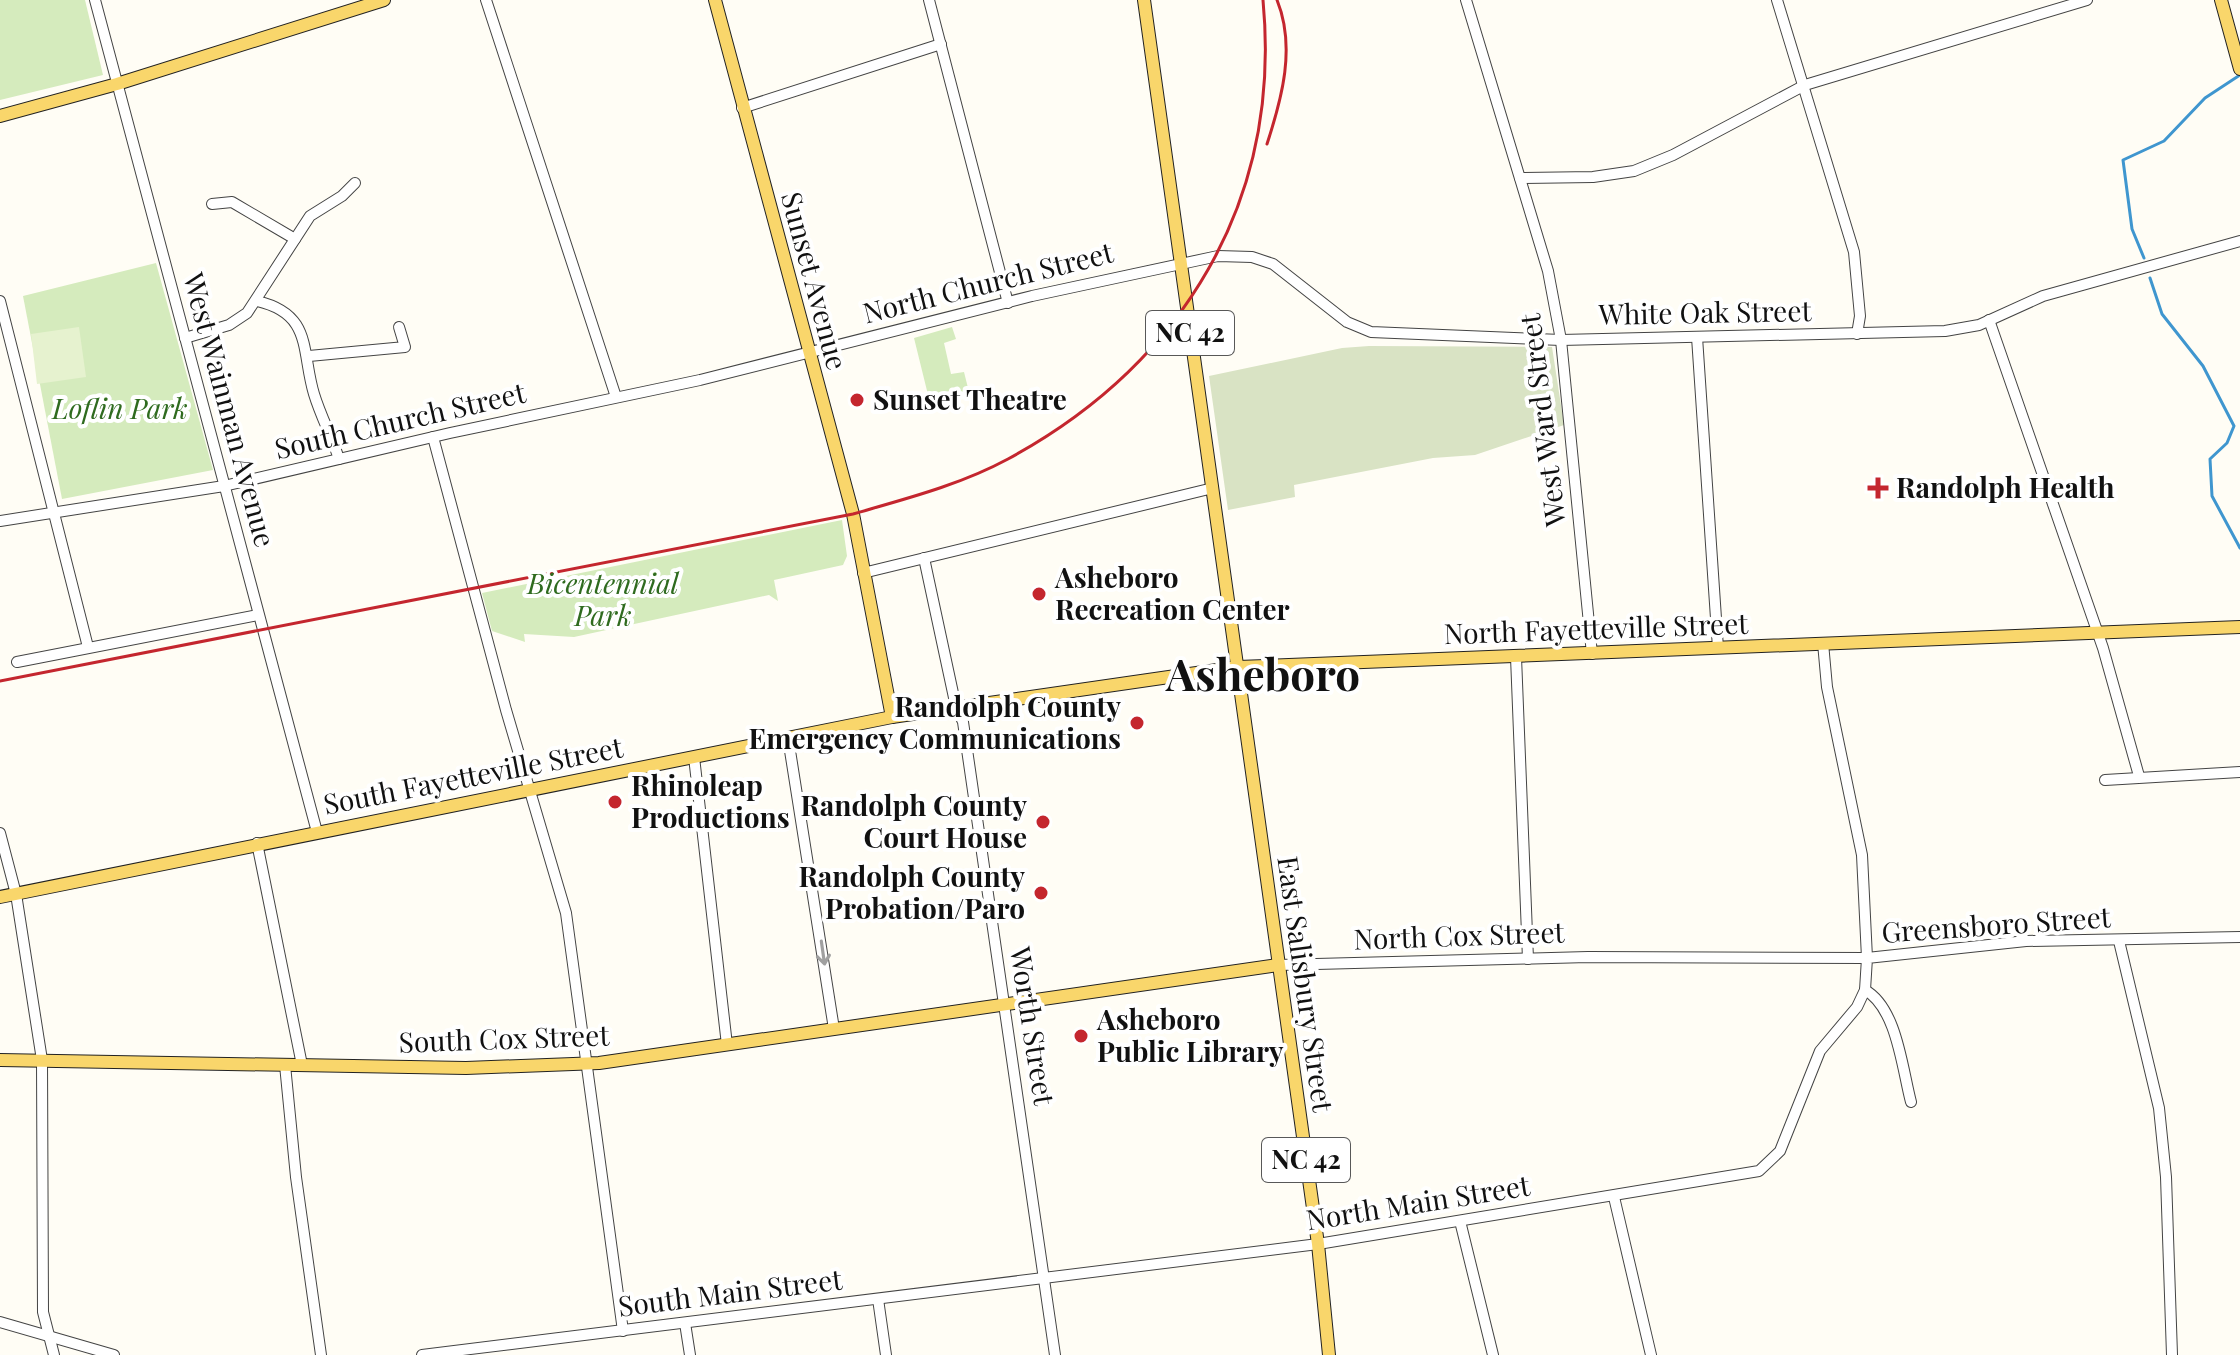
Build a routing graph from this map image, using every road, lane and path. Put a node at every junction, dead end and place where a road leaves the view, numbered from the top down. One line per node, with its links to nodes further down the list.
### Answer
1 (95, 0): 14 (street, West Wainman Avenue)
2 (384, 0): 11 (main road)
3 (486, 0): 35 (street)
4 (715, 0): 16 (main road, Sunset Avenue)
5 (929, 0): 12 (street)
6 (1144, 0): 23 (main road, NC 42)
7 (1466, 0): 18 (street, West Ward Street)
8 (1777, 0): 15 (street)
9 (2087, 0): 15 (street)
10 (2221, 0): 13 (main road)
11 (347, 6): 14 (main road)
12 (941, 44): 16 (street); 26 (street)
13 (2240, 69)
14 (117, 84): 17 (main road); 31 (street, West Wainman Avenue)
15 (1805, 85): 18 (street); 29 (street)
16 (742, 108): 33 (main road, Sunset Avenue)
17 (0, 116)
18 (1520, 178): 32 (street, West Ward Street)
19 (355, 183): 21 (street)
20 (212, 204): 21 (street)
21 (295, 239): 25 (street)
22 (2240, 241): 27 (street, White Oak Street)
23 (1180, 261): 26 (street, North Church Street); 32 (street, White Oak Street); 39 (main road, NC 42)
24 (0, 301): 40 (street)
25 (257, 301): 31 (street); 34 (street)
26 (1008, 303): 33 (street, North Church Street)
27 (1989, 320): 29 (street, White Oak Street); 46 (street)
28 (399, 327): 34 (street)
29 (1857, 334): 30 (street, White Oak Street)
30 (1697, 337): 32 (street, White Oak Street); 49 (street)
31 (185, 338): 38 (street, West Wainman Avenue)
32 (1561, 340): 50 (street, West Ward Street)
33 (808, 352): 35 (street, South Church Street); 43 (main road, Sunset Avenue)
34 (309, 356): 37 (street)
35 (616, 397): 36 (street, South Church Street)
36 (433, 437): 37 (street, South Church Street); 61 (street)
37 (339, 459): 38 (street, South Church Street)
38 (224, 486): 40 (street, South Church Street); 44 (street, West Wainman Avenue)
39 (1213, 488): 42 (street); 53 (main road, NC 42)
40 (54, 513): 41 (street, South Church Street); 48 (street)
41 (0, 521)
42 (924, 558): 43 (street); 54 (street, Worth Street)
43 (863, 573): 55 (main road, Sunset Avenue)
44 (258, 615): 48 (street); 62 (street, West Wainman Avenue)
45 (2240, 627): 46 (main road, North Fayetteville Street)
46 (2095, 631): 47 (main road, North Fayetteville Street); 59 (street)
47 (1823, 643): 49 (main road, North Fayetteville Street); 69 (street)
48 (88, 647): 52 (street)
49 (1718, 648): 50 (main road, North Fayetteville Street)
50 (1592, 654): 51 (main road, North Fayetteville Street)
51 (1516, 657): 53 (main road, North Fayetteville Street); 70 (street)
52 (17, 662)
53 (1238, 667): 54 (main road, North Fayetteville Street); 71 (main road, East Salisbury Street / NC 42)
54 (956, 707): 55 (main road, South Fayetteville Street); 73 (street, Worth Street)
55 (892, 717): 56 (main road, South Fayetteville Street)
56 (788, 738): 57 (main road, South Fayetteville Street); 74 (street, one-way to 74)
57 (694, 757): 61 (main road, South Fayetteville Street); 75 (street)
58 (2240, 772): 59 (street)
59 (2139, 776): 60 (street)
60 (2105, 780)
61 (531, 789): 62 (main road, South Fayetteville Street); 78 (street)
62 (317, 832): 64 (main road, South Fayetteville Street)
63 (0, 833): 65 (street)
64 (257, 843): 65 (main road, South Fayetteville Street); 80 (street)
65 (16, 894): 66 (main road, South Fayetteville Street); 77 (street)
66 (0, 897)
67 (2240, 937): 68 (street, Greensboro Street)
68 (2119, 941): 69 (street, Greensboro Street); 103 (street)
69 (1867, 958): 70 (street, North Cox Street); 72 (street, Greensboro Street)
70 (1528, 959): 71 (street, North Cox Street)
71 (1278, 965): 73 (main road, North Cox Street); 85 (main road, East Salisbury Street / NC 42)
72 (1865, 990): 81 (street); 82 (street, Greensboro Street)
73 (1006, 1004): 74 (main road, South Cox Street); 86 (street, Worth Street)
74 (834, 1029): 75 (main road, South Cox Street)
75 (727, 1045): 78 (main road, South Cox Street)
76 (0, 1060): 77 (main road, South Cox Street)
77 (42, 1060): 79 (main road, South Cox Street); 91 (street)
78 (587, 1063): 80 (main road, South Cox Street); 90 (street)
79 (285, 1065): 80 (main road, South Cox Street); 95 (street)
80 (302, 1065)
81 (1911, 1102)
82 (1782, 1142): 83 (street, North Main Street)
83 (1614, 1197): 84 (street, North Main Street); 102 (street)
84 (1460, 1221): 85 (street, North Main Street); 101 (street)
85 (1318, 1244): 86 (street, North Main Street); 100 (main road, East Salisbury Street / NC 42)
86 (1044, 1279): 87 (street, South Main Street); 99 (street, Worth Street)
87 (878, 1299): 89 (street, South Main Street); 98 (street)
88 (0, 1322): 91 (street)
89 (685, 1323): 90 (street, South Main Street); 97 (street)
90 (623, 1331): 92 (street, South Main Street)
91 (50, 1338): 93 (street); 94 (street)
92 (473, 1352): 96 (street, South Main Street)
93 (54, 1355)
94 (114, 1355)
95 (321, 1355)
96 (422, 1355)
97 (690, 1355)
98 (886, 1355)
99 (1055, 1355)
100 (1329, 1355)
101 (1493, 1355)
102 (1651, 1355)
103 (2172, 1355)

